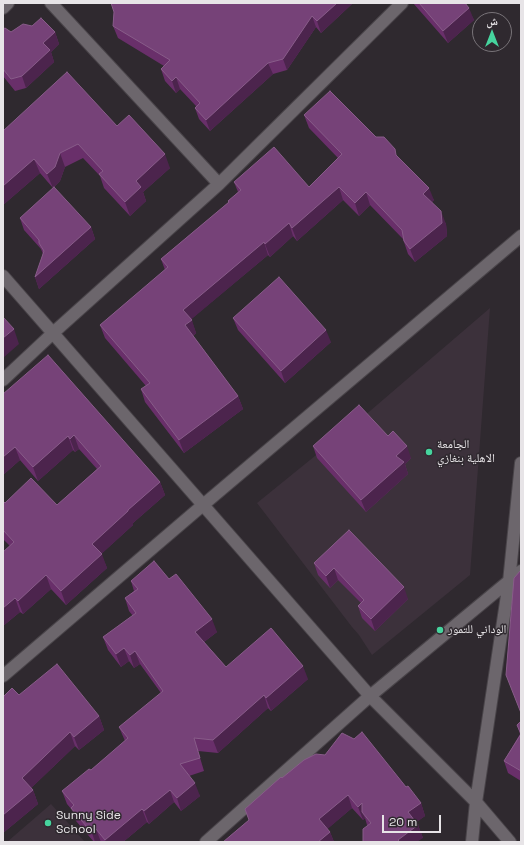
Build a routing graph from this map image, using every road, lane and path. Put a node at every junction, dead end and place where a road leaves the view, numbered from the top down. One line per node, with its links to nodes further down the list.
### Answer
1 (8, 3): 4 (street)
2 (51, 3): 5 (street)
3 (402, 3): 5 (street)
4 (3, 8)
5 (219, 184): 8 (street)
6 (521, 236): 11 (street)
7 (3, 276): 8 (street)
8 (52, 333): 9 (street); 11 (street)
9 (3, 380)
10 (521, 463): 13 (street)
11 (203, 505): 14 (street); 15 (street)
12 (521, 572): 13 (street)
13 (509, 582): 15 (street); 16 (street)
14 (3, 676)
15 (370, 696): 16 (street); 17 (street)
16 (476, 802): 18 (street); 19 (street)
17 (206, 842)
18 (472, 842)
19 (510, 842)

